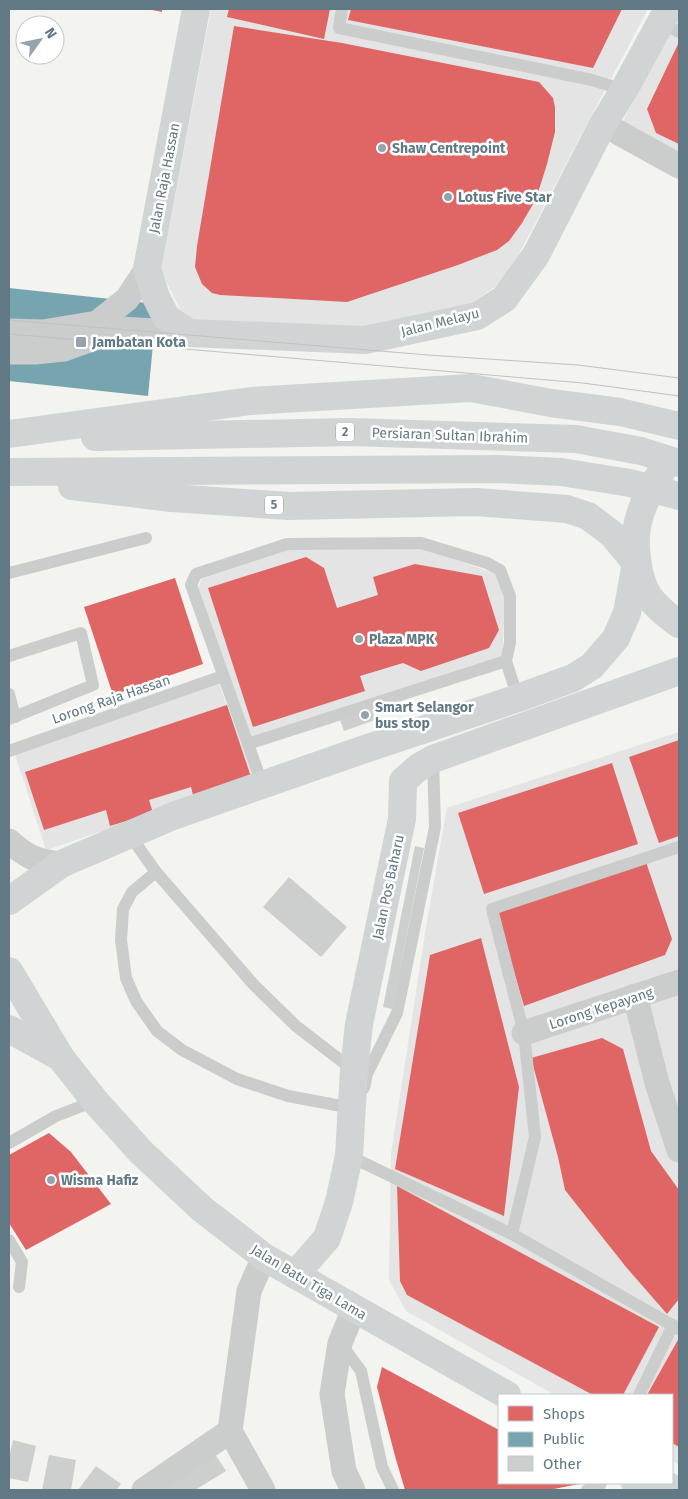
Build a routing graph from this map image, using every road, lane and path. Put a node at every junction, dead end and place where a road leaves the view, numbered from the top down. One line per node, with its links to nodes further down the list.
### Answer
1 (196, 9): 7 (main road, Jalan Raja Hassan)
2 (342, 9): 4 (lane)
3 (669, 21): 4 (main road, Jalan Melayu)
4 (624, 90): 5 (main road, Jalan Melayu)
5 (603, 124): 6 (street); 9 (main road, Jalan Melayu)
6 (679, 166)
7 (146, 269): 8 (street); 9 (main road)
8 (9, 331)
9 (189, 333): 10 (street)
10 (9, 352)
11 (679, 426): 12 (main road)
12 (9, 434)
13 (9, 439): 15 (main road, Persiaran Sultan Ibrahim / 2)
14 (679, 450): 20 (main road, 5)
15 (679, 463)
16 (9, 472): 18 (main road)
17 (9, 478): 20 (main road, 5)
18 (679, 496)
19 (146, 538): 21 (lane)
20 (636, 563): 22 (main road, 5); 28 (main road)
21 (9, 573)
22 (679, 624)
23 (9, 656): 29 (lane)
24 (506, 661): 26 (lane); 28 (lane); 30 (lane)
25 (679, 671): 33 (main road)
26 (223, 676): 30 (lane); 31 (lane, Lorong Raja Hassan)
27 (9, 694): 29 (lane)
28 (518, 698): 32 (main road)
29 (12, 718)
30 (248, 744): 35 (lane)
31 (9, 750)
32 (362, 750): 34 (main road); 35 (main road)
33 (433, 759): 34 (main road); 53 (lane)
34 (403, 781): 48 (main road, Jalan Pos Baharu)
35 (263, 786): 36 (main road)
36 (129, 834): 39 (main road); 40 (lane)
37 (9, 841): 39 (street)
38 (679, 847): 46 (lane)
39 (61, 864): 41 (main road)
40 (156, 872): 48 (lane); 50 (lane)
41 (9, 901)
42 (9, 971): 47 (main road, Jalan Batu Tiga Lama)
43 (679, 982): 44 (street, Lorong Kepayang)
44 (636, 996): 46 (street, Lorong Kepayang); 52 (street)
45 (9, 1029): 47 (main road)
46 (524, 1034): 54 (lane)
47 (61, 1058): 49 (main road, Jalan Batu Tiga Lama)
48 (354, 1070): 50 (main road, Jalan Pos Baharu)
49 (95, 1101): 51 (lane); 56 (main road, Jalan Batu Tiga Lama)
50 (352, 1108): 53 (main road, Jalan Pos Baharu)
51 (9, 1143)
52 (679, 1150)
53 (349, 1156): 54 (lane); 57 (main road, Jalan Pos Baharu)
54 (512, 1234): 60 (lane)
55 (9, 1240): 58 (lane)
56 (264, 1257): 57 (main road, Jalan Batu Tiga Lama); 64 (street)
57 (295, 1275): 59 (main road, Jalan Batu Tiga Lama)
58 (19, 1287)
59 (354, 1309): 61 (street); 62 (main road, Jalan Batu Tiga Lama)
60 (676, 1327): 63 (lane)
61 (340, 1343): 69 (street); 70 (lane)
62 (505, 1394)
63 (640, 1394)
64 (230, 1431): 67 (street); 68 (street)
65 (600, 1484): 71 (lane)
66 (664, 1484): 72 (main road)
67 (144, 1490)
68 (263, 1490)
69 (353, 1490)
70 (393, 1490)
71 (588, 1490)
72 (676, 1490)

